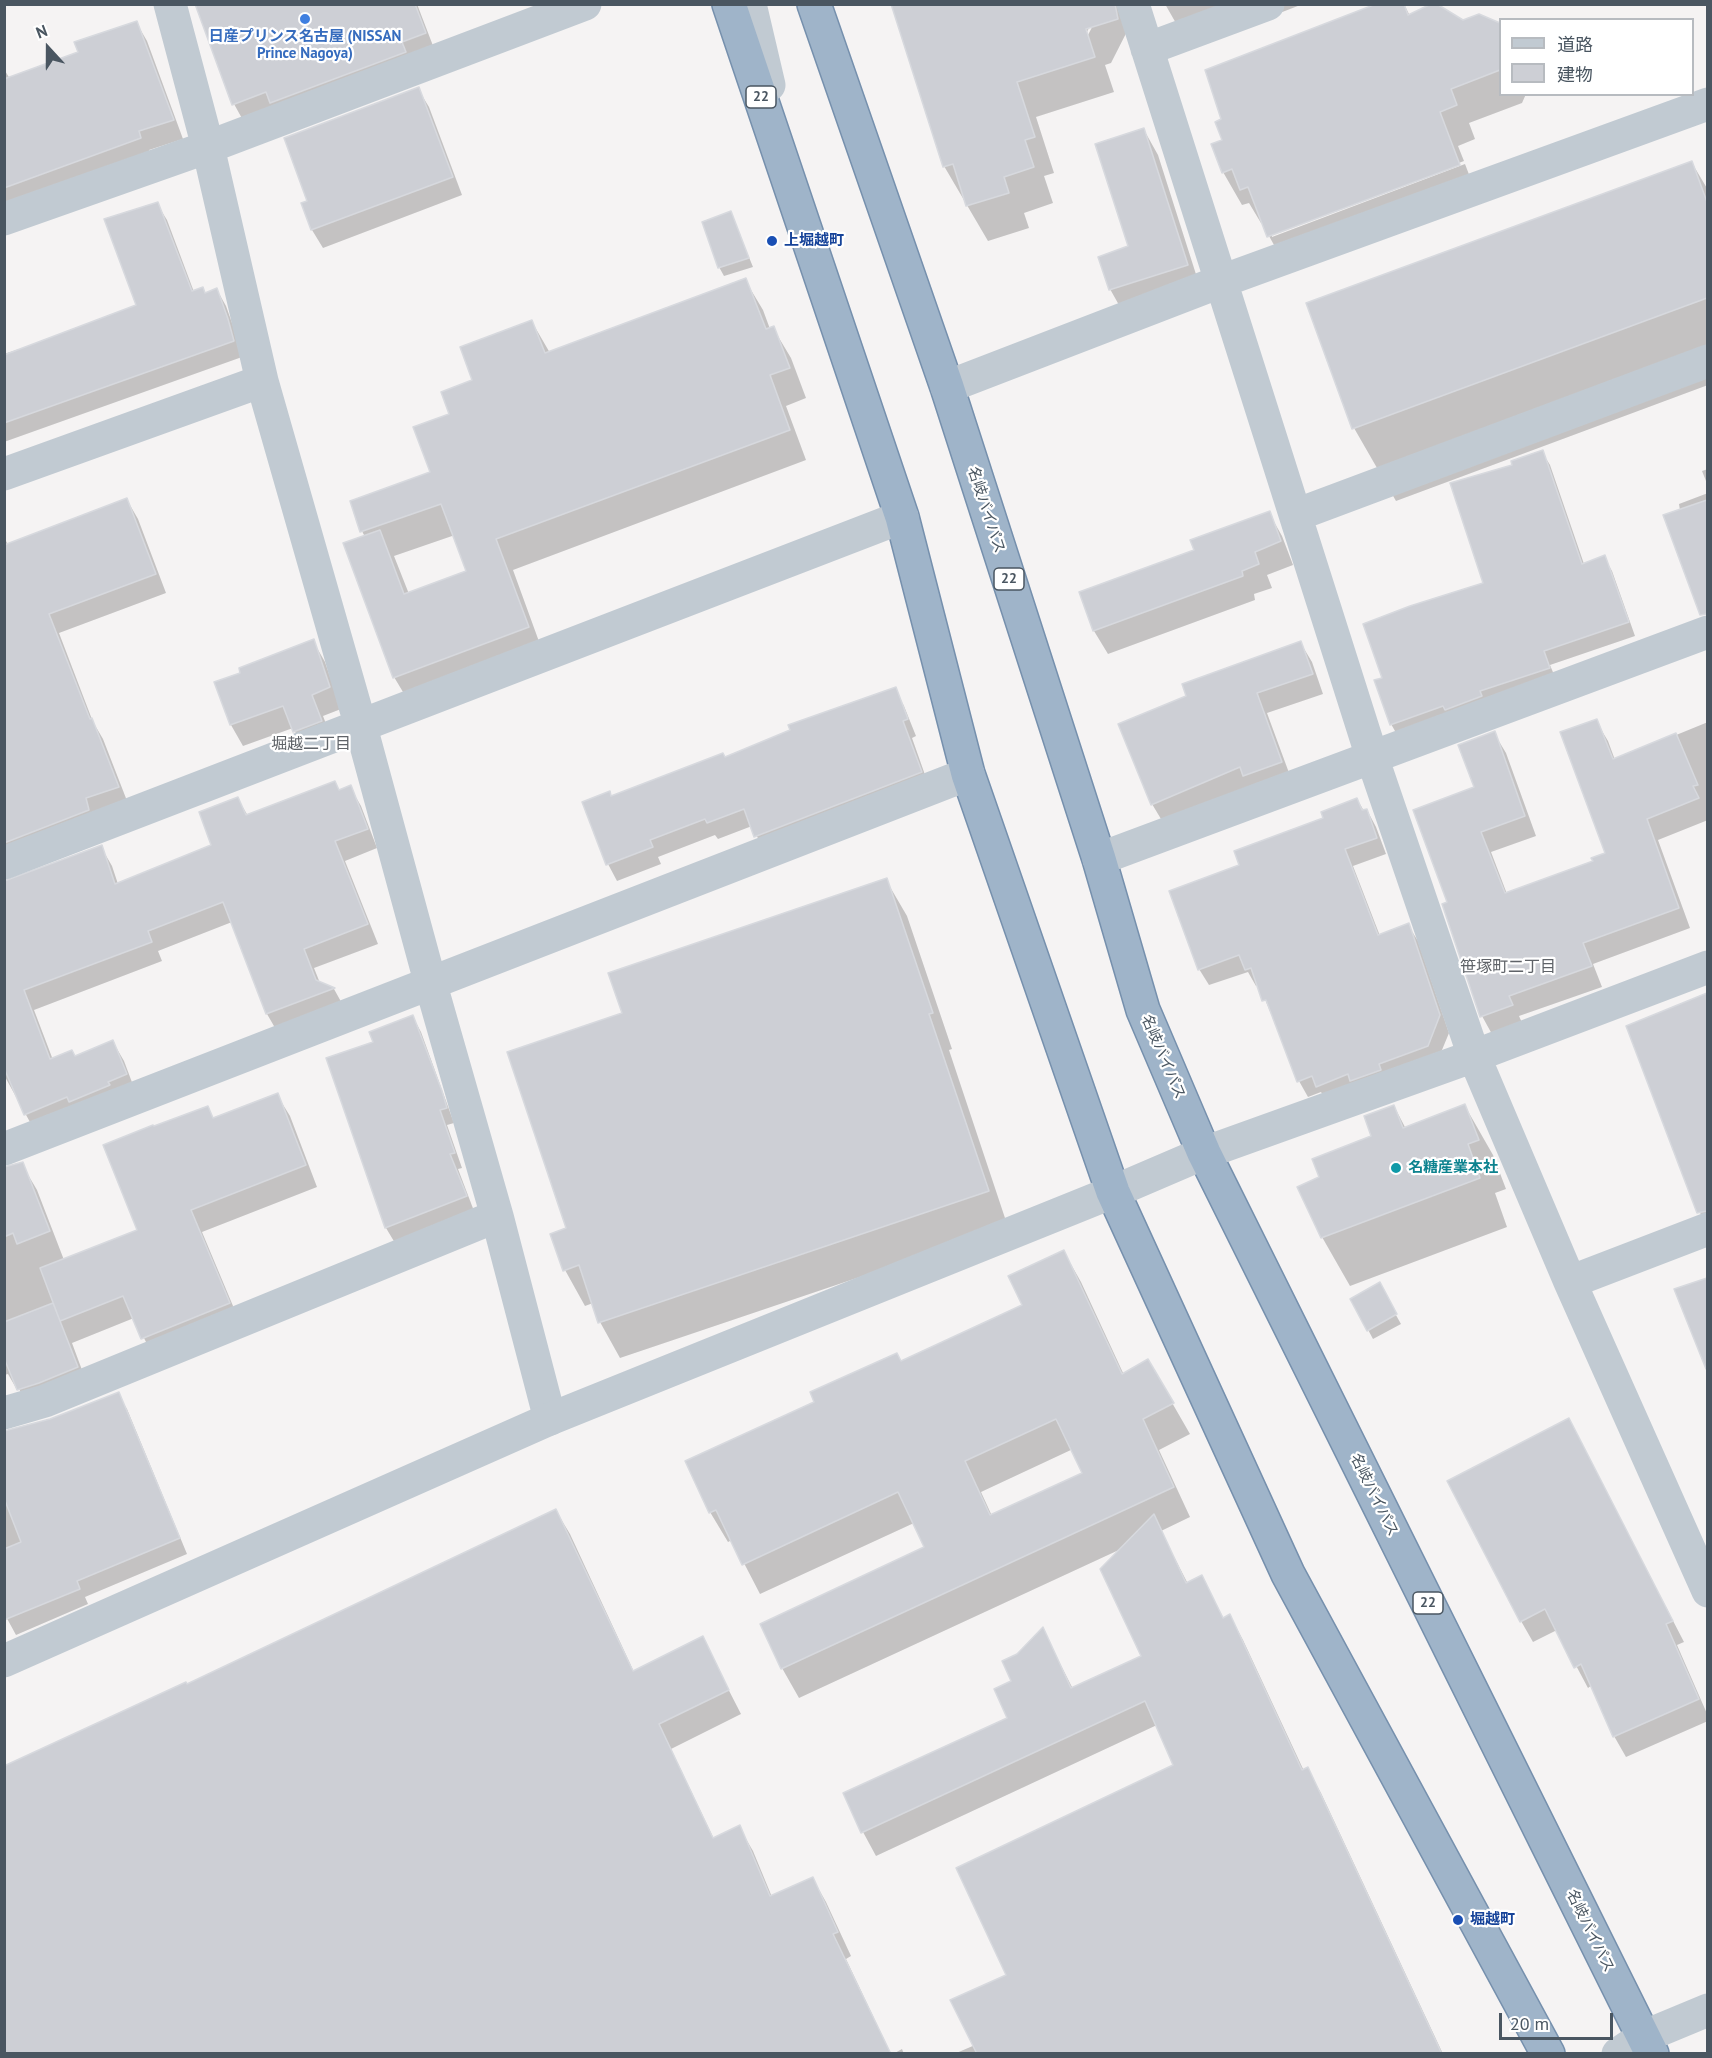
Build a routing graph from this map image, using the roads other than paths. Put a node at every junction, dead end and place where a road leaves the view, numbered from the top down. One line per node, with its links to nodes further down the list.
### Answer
1 (171, 4): 10 (street)
2 (585, 4): 10 (street)
3 (729, 4): 11 (highway, 22)
4 (750, 4): 11 (street)
5 (814, 4): 16 (highway, 名岐バイパス / 22)
6 (1133, 4): 8 (street)
7 (1268, 4): 8 (street)
8 (1147, 49): 13 (street)
9 (1707, 104): 13 (street)
10 (208, 147): 12 (street); 15 (street)
11 (793, 189): 19 (highway, 22)
12 (4, 219)
13 (1222, 281): 16 (street); 18 (street)
14 (1707, 361): 18 (street)
15 (262, 381): 17 (street); 21 (street)
16 (947, 387): 24 (highway, 名岐バイパス / 22)
17 (4, 474)
18 (1296, 515): 22 (street)
19 (902, 517): 21 (street); 23 (highway, 22)
20 (1707, 632): 22 (street)
21 (361, 727): 25 (street); 27 (street)
22 (1372, 757): 24 (street); 28 (street)
23 (968, 774): 27 (street); 31 (highway, 22)
24 (1099, 859): 30 (highway, 名岐バイパス / 22)
25 (4, 863)
26 (1707, 967): 28 (street)
27 (431, 985): 29 (street); 32 (street)
28 (1474, 1056): 30 (street); 34 (street)
29 (4, 1149)
30 (1204, 1153): 31 (street); 41 (highway, 名岐バイパス / 22)
31 (1113, 1192): 36 (street); 42 (highway, 22)
32 (497, 1216): 35 (street); 36 (street)
33 (1707, 1229): 34 (street)
34 (1570, 1282): 37 (street)
35 (4, 1413)
36 (550, 1419): 39 (street)
37 (1698, 1545): 38 (street)
38 (1707, 1591)
39 (4, 1661)
40 (1707, 2010): 41 (street)
41 (1638, 2048)
42 (1548, 2054)

